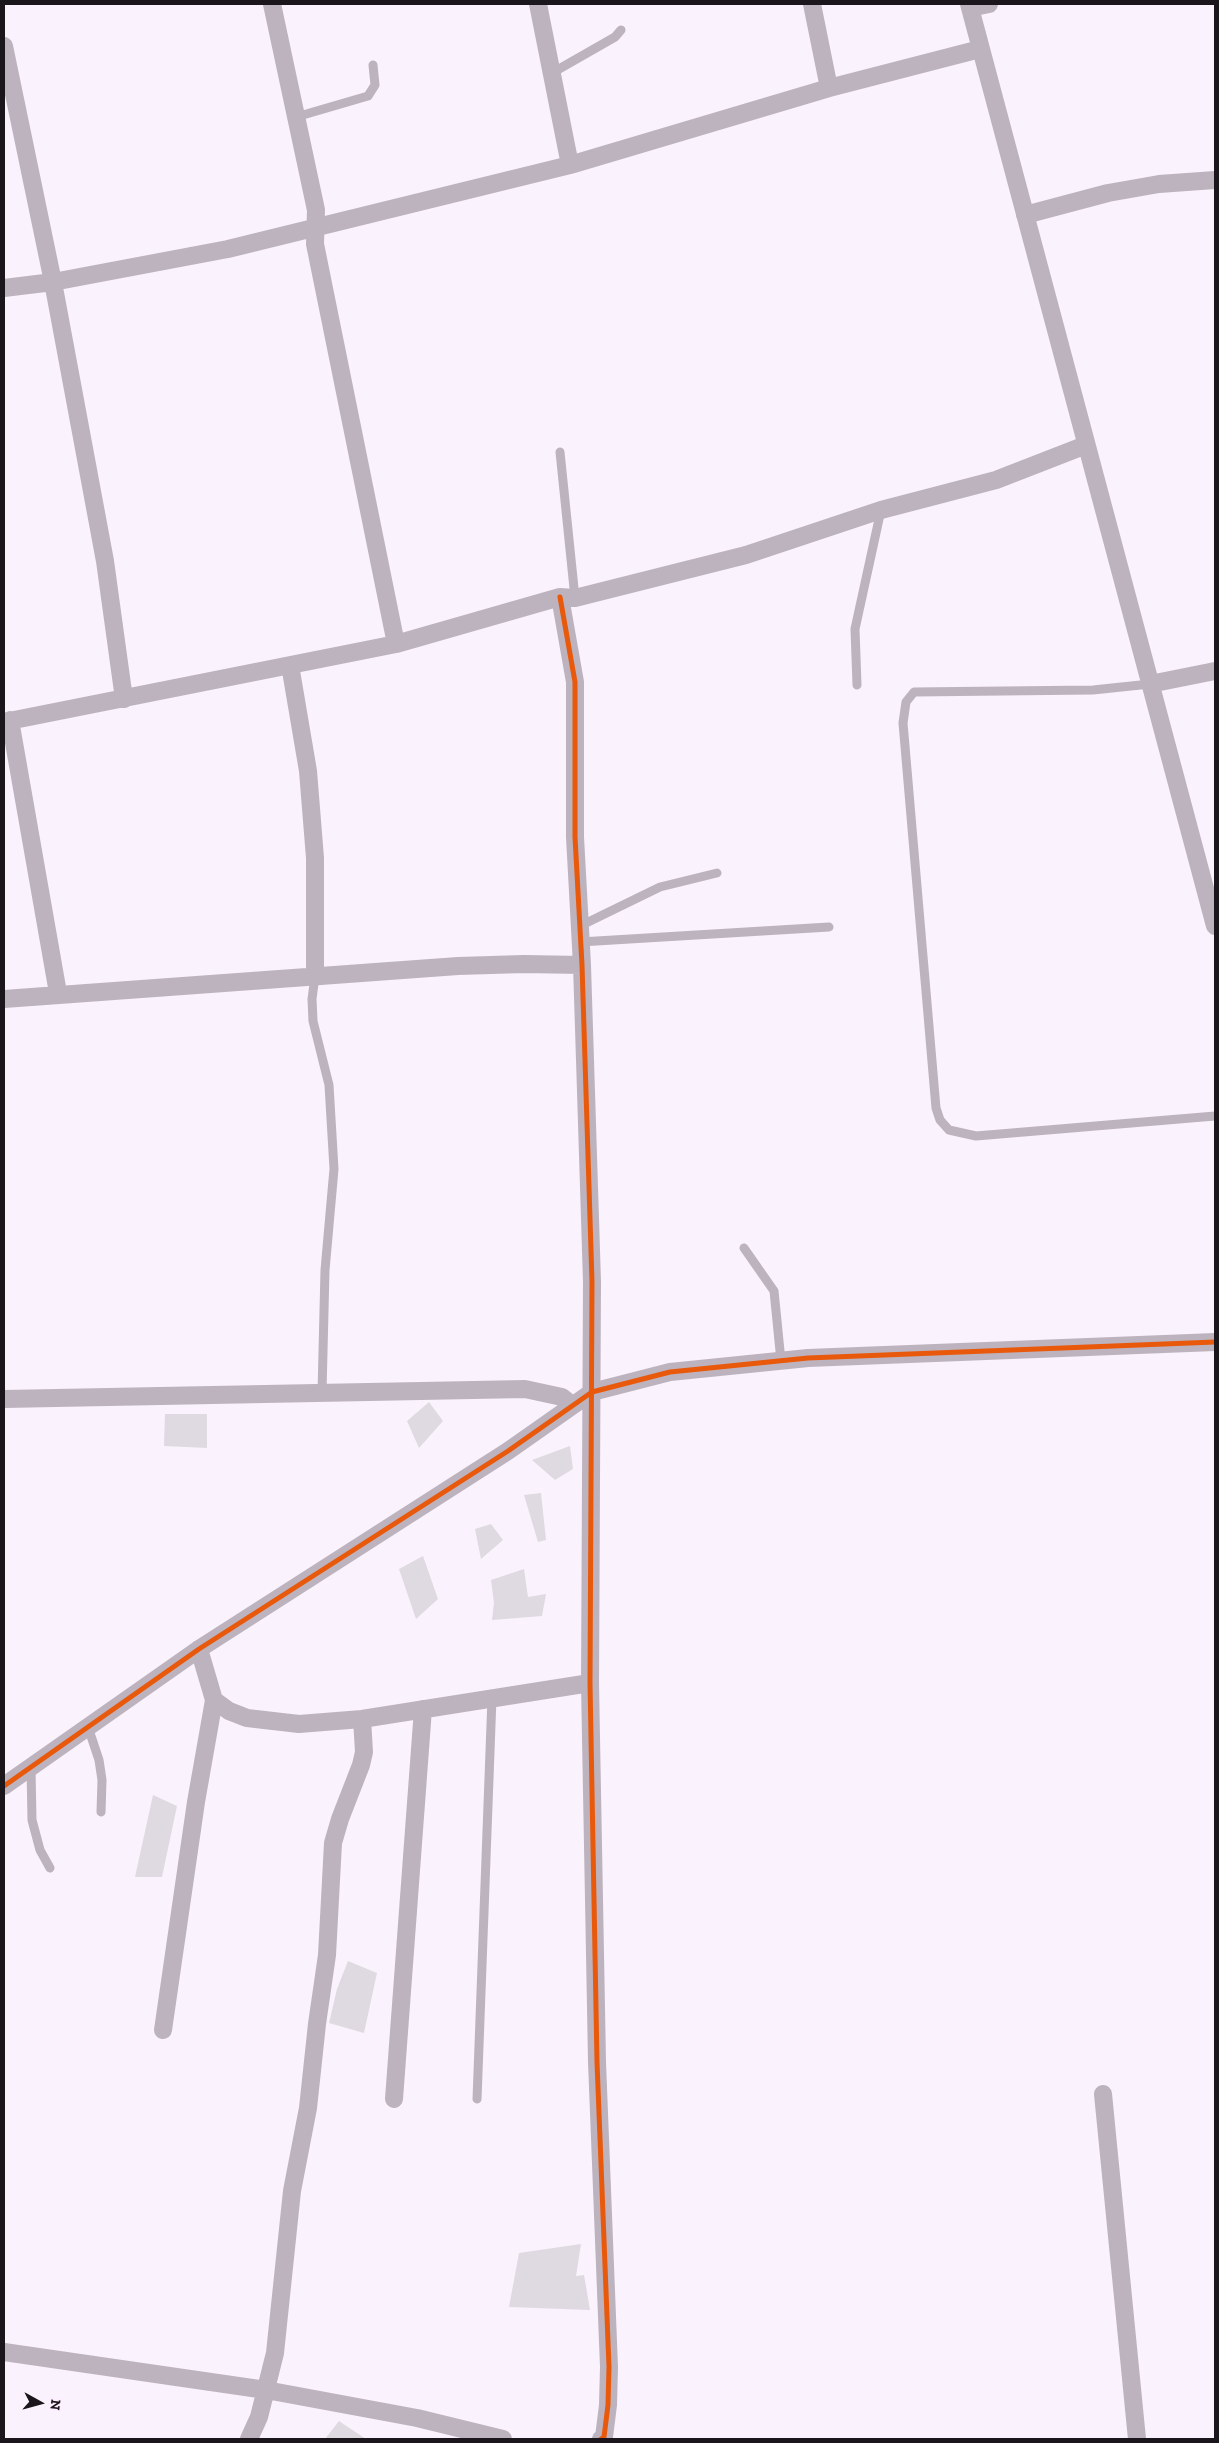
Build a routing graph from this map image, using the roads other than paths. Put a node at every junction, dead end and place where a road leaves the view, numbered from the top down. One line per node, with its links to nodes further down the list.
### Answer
1 (272, 4): 12 (street)
2 (538, 4): 10 (street)
3 (812, 4): 11 (street)
4 (989, 4): 5 (street)
5 (969, 6): 8 (street)
6 (621, 30): 10 (lane)
7 (4, 46): 17 (street)
8 (980, 49): 11 (street); 15 (street)
9 (373, 65): 12 (lane)
10 (552, 73): 13 (street)
11 (829, 88): 13 (street)
12 (296, 116): 16 (street)
13 (570, 165): 16 (street)
14 (1215, 180): 15 (street)
15 (1025, 215): 19 (street)
16 (315, 227): 17 (street); 23 (street)
17 (53, 282): 18 (street); 28 (street)
18 (4, 288)
19 (1086, 445): 21 (street); 26 (street)
20 (560, 452): 22 (lane)
21 (881, 510): 22 (street); 27 (lane)
22 (568, 598): 23 (street); 33 (street)
23 (396, 644): 24 (street)
24 (290, 664): 28 (street); 35 (street)
25 (1215, 671): 26 (street)
26 (1150, 684): 32 (street); 38 (lane)
27 (857, 685)
28 (124, 699): 29 (street)
29 (7, 721): 36 (street)
30 (717, 873): 33 (lane)
31 (829, 926): 33 (lane)
32 (1215, 926)
33 (580, 934): 34 (street)
34 (582, 965): 35 (street); 42 (street)
35 (316, 976): 36 (street); 43 (lane)
36 (58, 993): 37 (street)
37 (4, 998)
38 (1215, 1116)
39 (744, 1248): 41 (lane)
40 (1215, 1342): 41 (street)
41 (781, 1360): 42 (street)
42 (592, 1392): 45 (street); 47 (street)
43 (322, 1393): 44 (street); 45 (street)
44 (4, 1399)
45 (572, 1405): 46 (street)
46 (199, 1649): 49 (street); 52 (street)
47 (590, 1684): 48 (street); 63 (street)
48 (492, 1698): 50 (street); 60 (lane)
49 (214, 1700): 51 (street); 57 (street)
50 (423, 1709): 51 (street); 59 (street)
51 (362, 1719): 62 (street)
52 (88, 1727): 53 (street); 55 (lane)
53 (30, 1767): 54 (street); 56 (lane)
54 (4, 1786)
55 (100, 1812)
56 (50, 1868)
57 (163, 2030)
58 (1103, 2094): 66 (street)
59 (394, 2099)
60 (477, 2099)
61 (4, 2352): 62 (street)
62 (266, 2390): 64 (street); 65 (street)
63 (606, 2438)
64 (249, 2439)
65 (503, 2439)
66 (1137, 2439)

